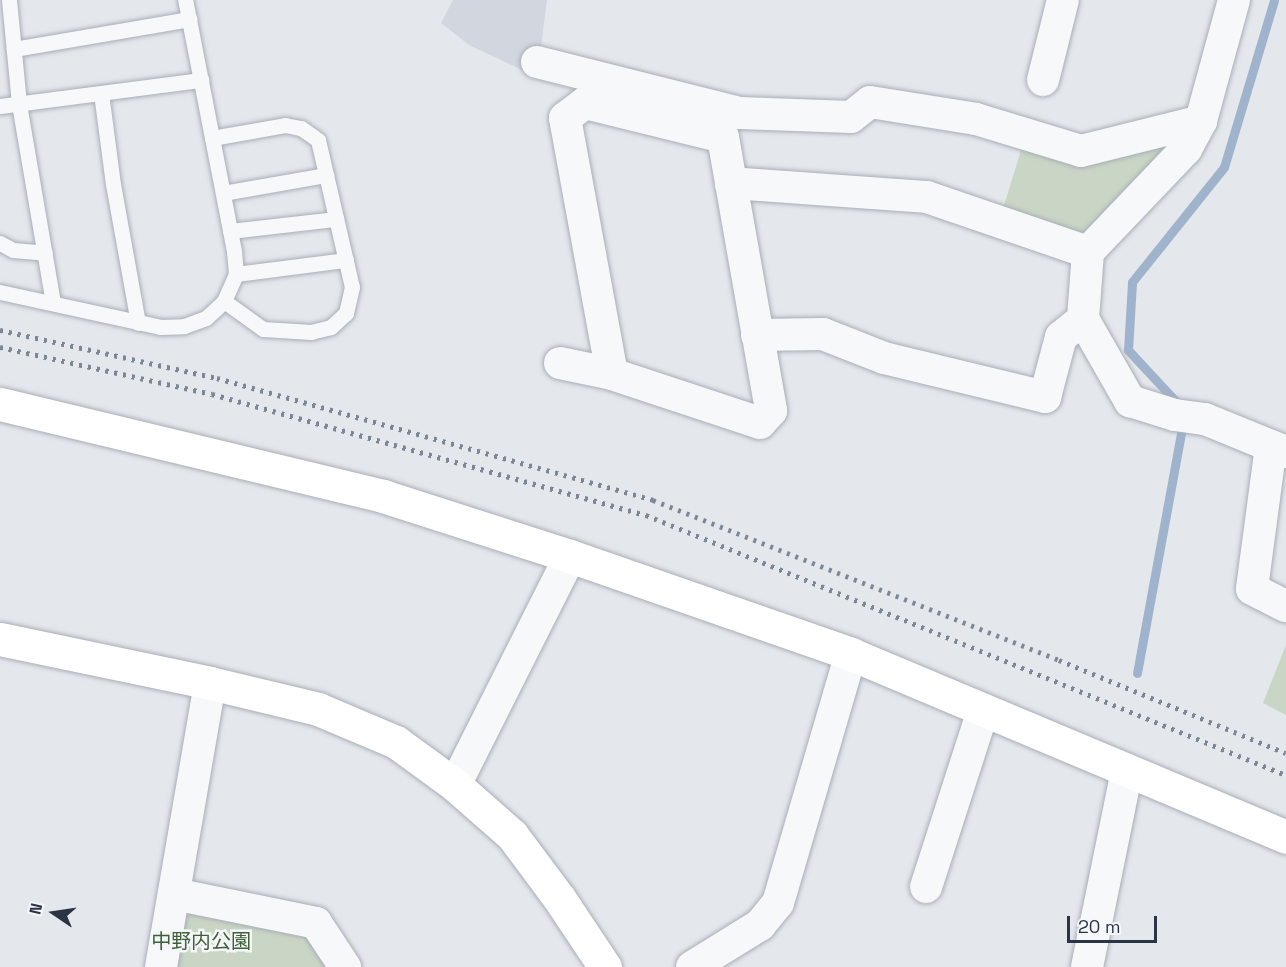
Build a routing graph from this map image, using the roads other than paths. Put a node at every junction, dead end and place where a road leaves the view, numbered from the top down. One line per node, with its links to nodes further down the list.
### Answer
1 (9, 0): 6 (lane)
2 (185, 0): 5 (lane)
3 (1064, 0): 9 (street)
4 (1234, 0): 13 (street)
5 (189, 20): 6 (lane); 8 (lane)
6 (14, 49): 11 (lane)
7 (537, 62): 13 (street)
8 (201, 80): 10 (lane); 14 (lane)
9 (1043, 80)
10 (101, 93): 11 (lane); 29 (lane)
11 (20, 104): 12 (lane); 22 (lane)
12 (0, 106)
13 (1201, 121): 21 (street)
14 (212, 138): 15 (lane); 17 (lane)
15 (326, 175): 17 (lane); 18 (lane)
16 (731, 183): 21 (street); 30 (street); 32 (street)
17 (223, 193): 19 (lane)
18 (336, 219): 19 (lane); 23 (lane)
19 (230, 231): 24 (lane)
20 (0, 243): 22 (lane)
21 (1088, 252): 28 (street)
22 (45, 253): 27 (lane)
23 (346, 260): 24 (lane); 26 (lane)
24 (236, 274): 26 (lane)
25 (0, 292): 27 (lane)
26 (224, 301): 29 (lane)
27 (53, 302): 29 (lane)
28 (1083, 319): 30 (street); 34 (street)
29 (138, 323)
30 (757, 335): 32 (street)
31 (560, 363): 32 (street)
32 (612, 374)
33 (0, 404): 35 (street)
34 (1279, 449): 36 (street)
35 (570, 556): 38 (street); 42 (street)
36 (1286, 606)
37 (0, 639): 39 (street)
38 (851, 654): 40 (street); 49 (street)
39 (210, 683): 42 (street); 45 (street)
40 (983, 710): 41 (street); 44 (street)
41 (1127, 770): 43 (street); 50 (street)
42 (455, 786): 48 (street)
43 (1286, 837)
44 (926, 887)
45 (174, 894): 46 (street); 47 (street)
46 (161, 967)
47 (345, 967)
48 (605, 967)
49 (692, 967)
50 (1087, 967)

